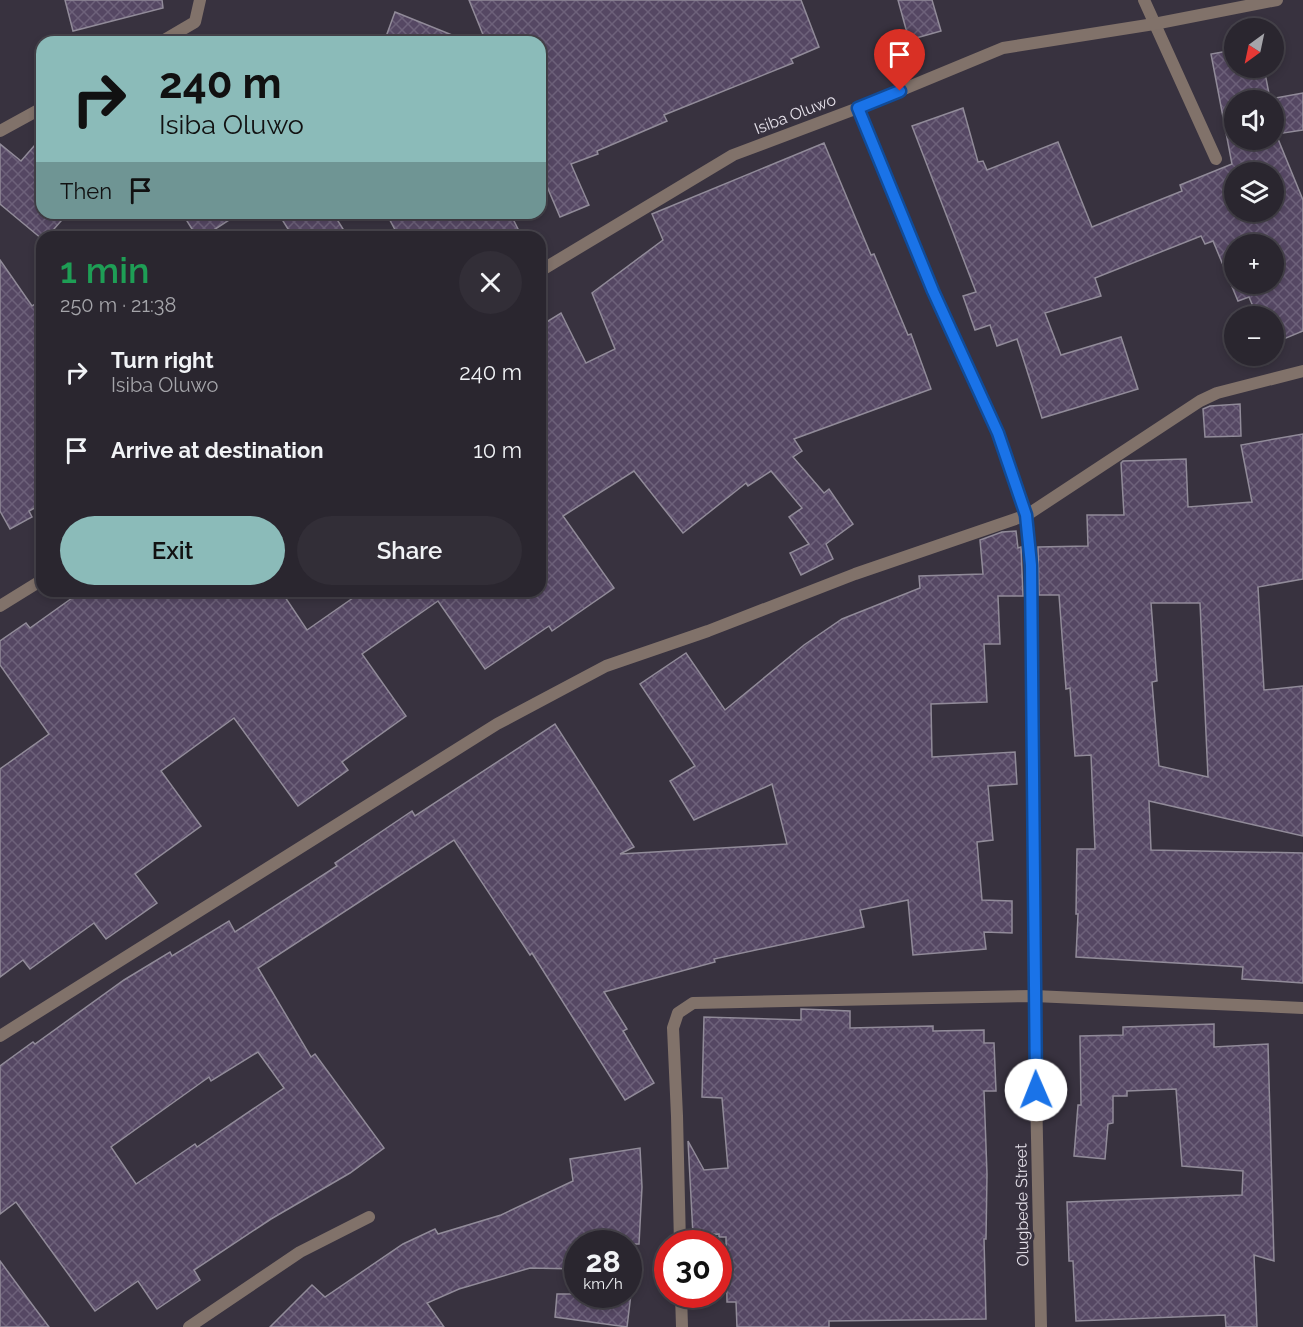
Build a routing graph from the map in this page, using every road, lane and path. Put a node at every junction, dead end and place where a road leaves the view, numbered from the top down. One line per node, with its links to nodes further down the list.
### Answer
1 (200, 0): 5 (street)
2 (1144, 0): 4 (street)
3 (1277, 0): 4 (street, Isiba Oluwo)
4 (1154, 24): 6 (street, Isiba Oluwo); 9 (street)
5 (170, 36)
6 (858, 108): 10 (street, Isiba Oluwo); 12 (street, Olugbede Street)
7 (36, 111): 8 (street)
8 (0, 131)
9 (1216, 159)
10 (546, 267)
11 (1303, 371): 12 (street)
12 (1026, 515): 15 (street, Olugbede Street); 17 (street)
13 (36, 584): 14 (street)
14 (0, 606)
15 (1034, 996): 16 (street); 19 (street); 23 (street, Olugbede Street)
16 (1303, 1008)
17 (0, 1036)
18 (369, 1217): 21 (street)
19 (680, 1230)
20 (681, 1308): 22 (street)
21 (189, 1327)
22 (682, 1327)
23 (1041, 1327)

